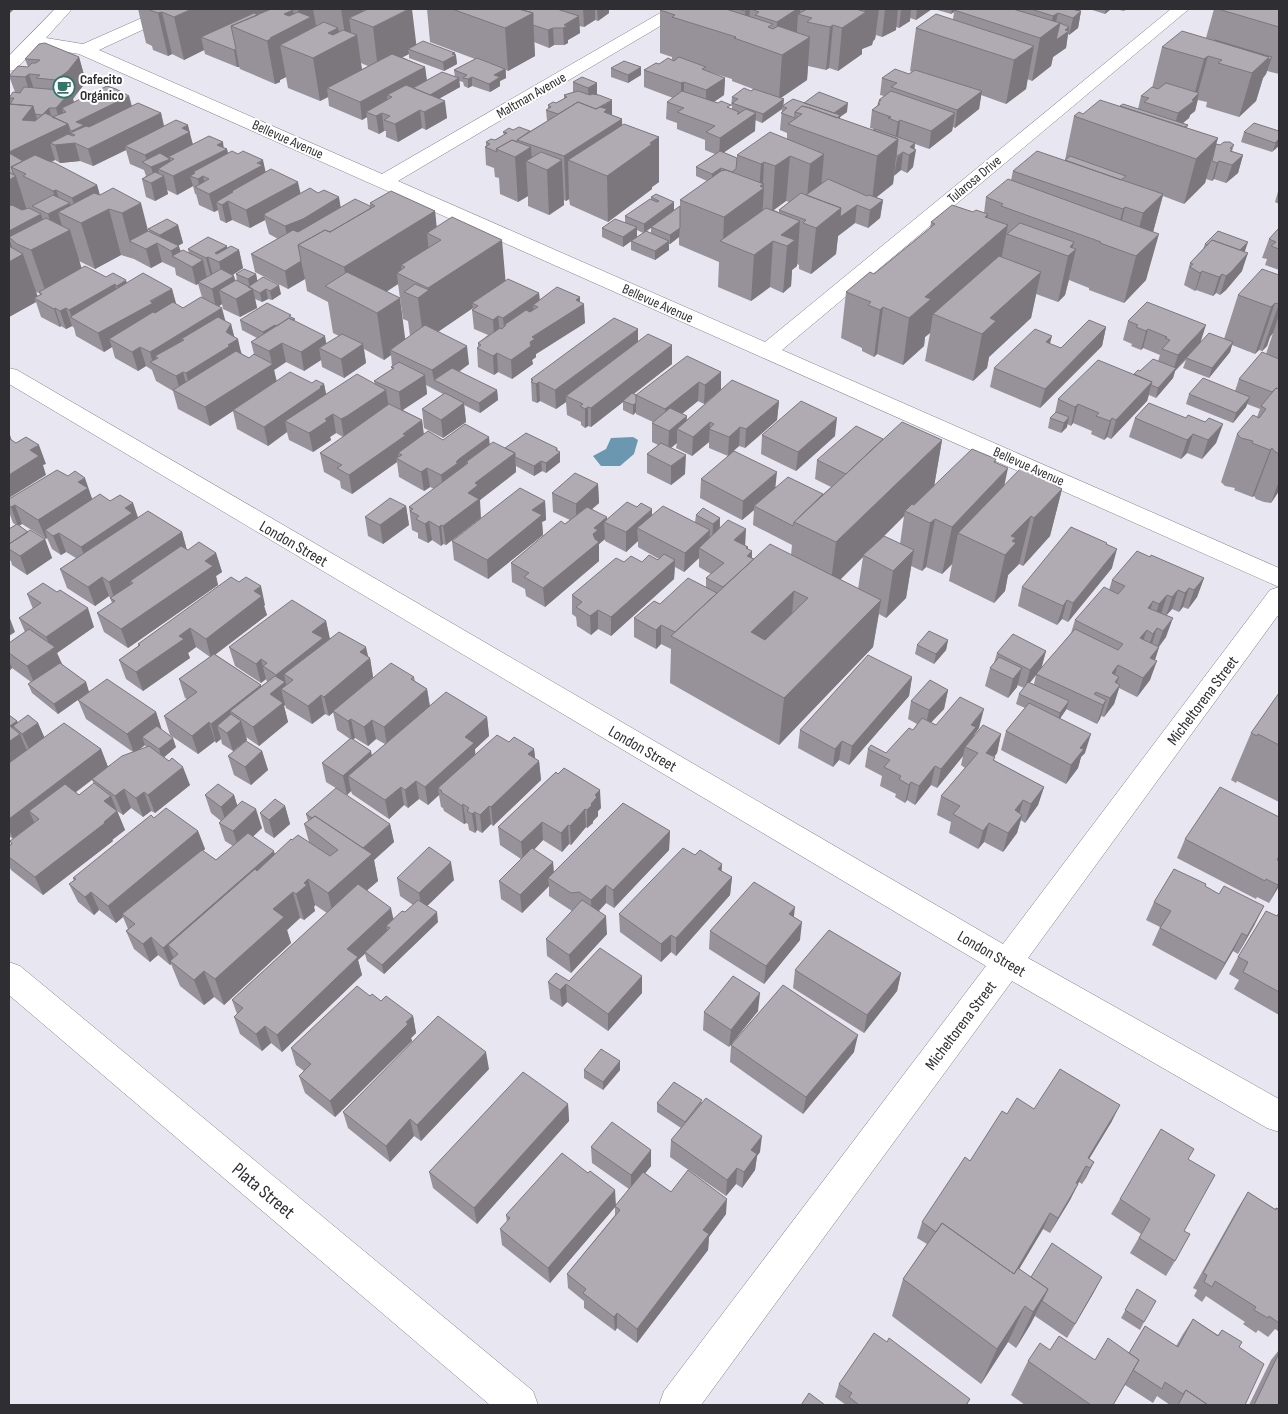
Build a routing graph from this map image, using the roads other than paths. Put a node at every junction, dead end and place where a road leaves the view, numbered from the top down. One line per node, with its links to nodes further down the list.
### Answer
1 (64, 9): 5 (street)
2 (175, 9): 6 (street)
3 (678, 9): 8 (street, Maltman Avenue)
4 (1181, 9): 9 (street, Tularosa Drive)
5 (33, 41): 6 (street, Bellevue Avenue); 7 (street)
6 (85, 50): 8 (street, Bellevue Avenue)
7 (9, 66)
8 (384, 182): 9 (street, Bellevue Avenue)
9 (767, 351): 11 (street, Bellevue Avenue)
10 (9, 375): 13 (street, London Street)
11 (1279, 578)
12 (1279, 596): 13 (street, Micheltorena Street)
13 (1007, 962): 15 (street, London Street); 17 (street, Micheltorena Street)
14 (9, 976): 16 (street, Plata Street)
15 (1279, 1117)
16 (519, 1405)
17 (678, 1405)

